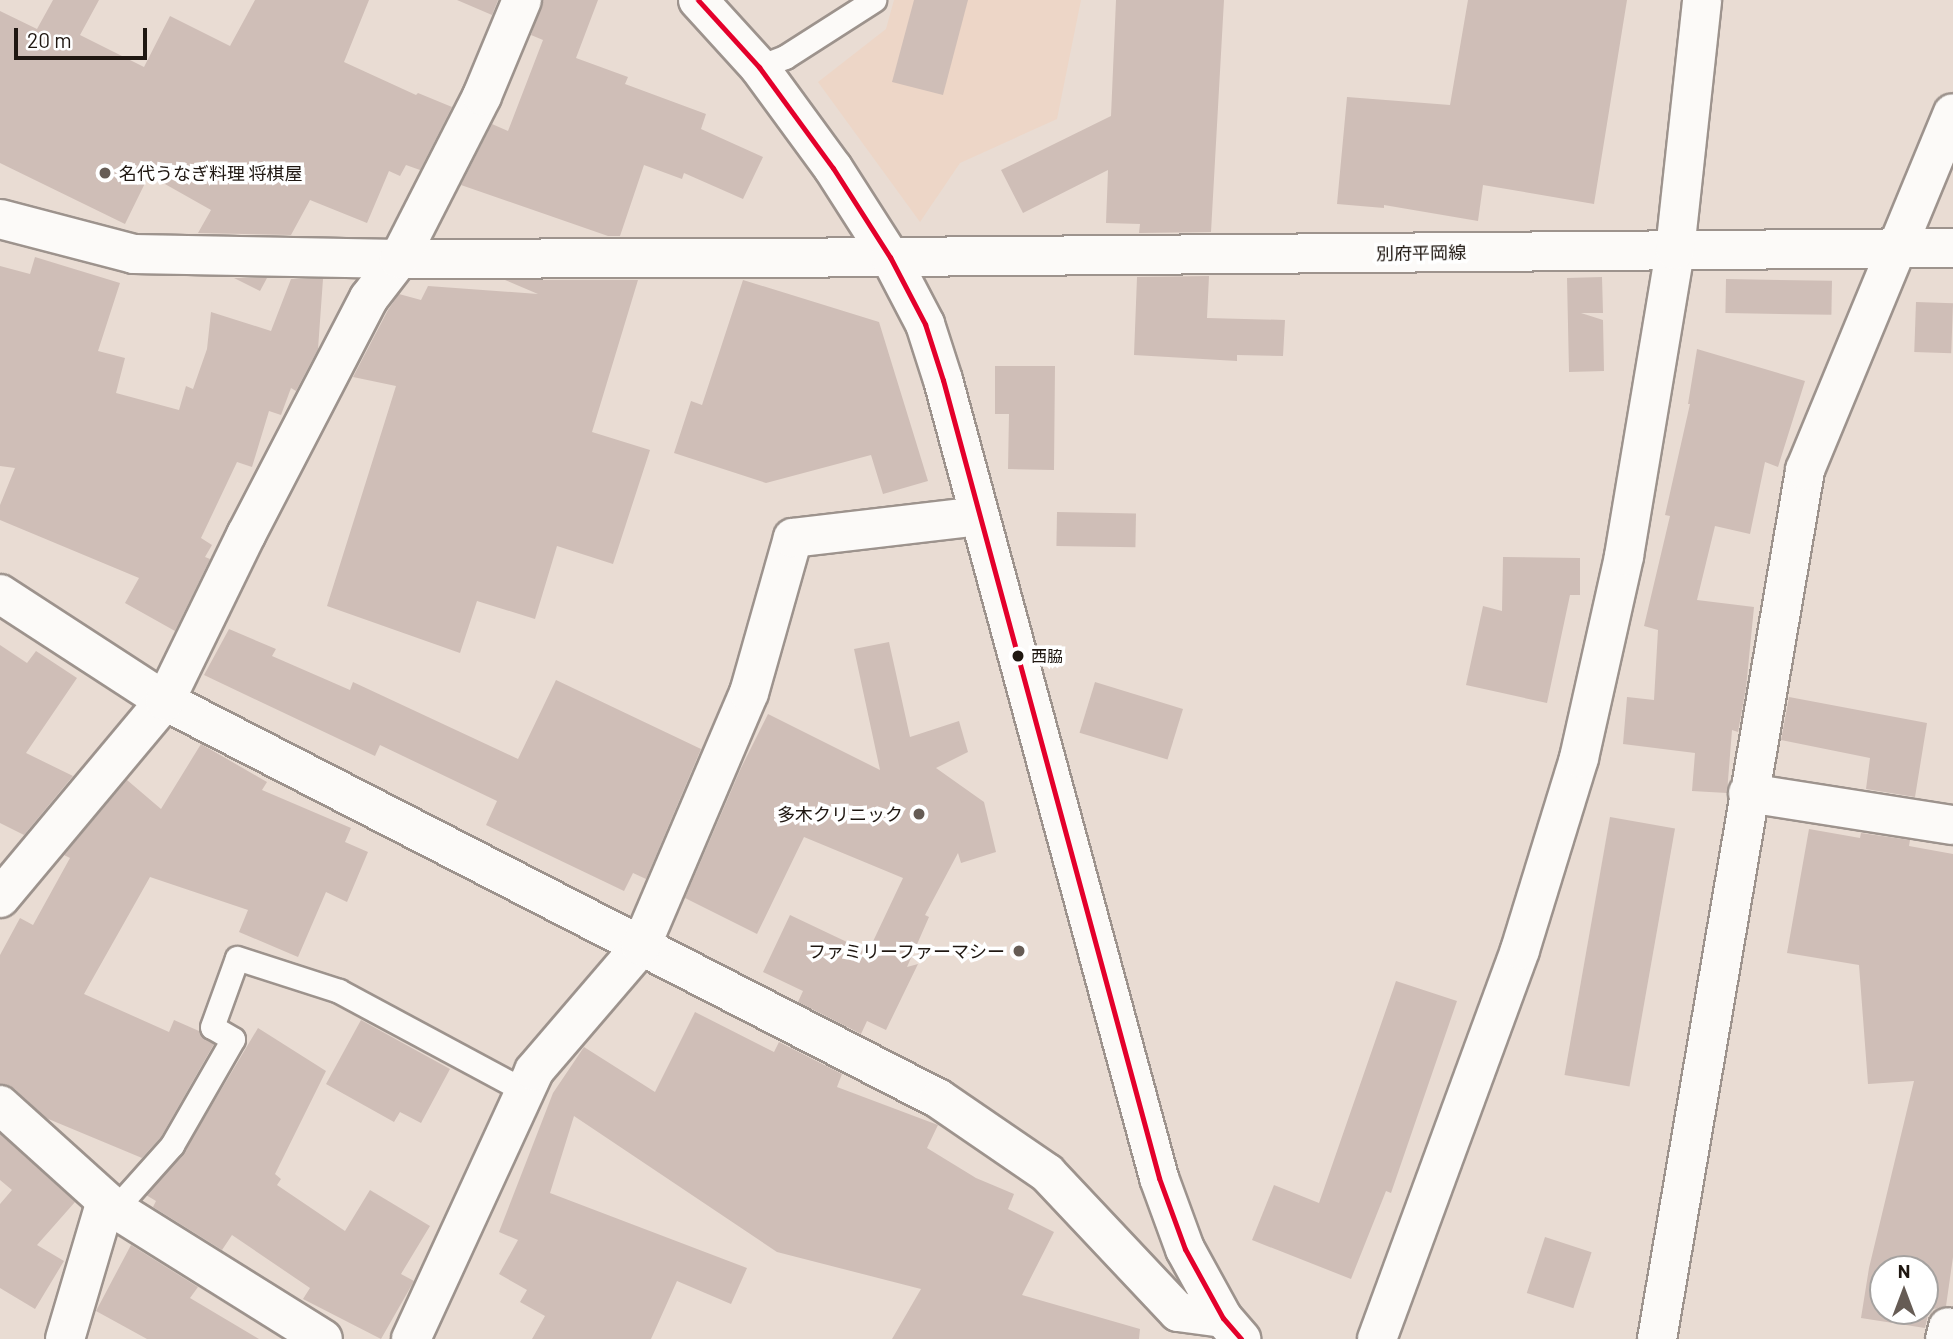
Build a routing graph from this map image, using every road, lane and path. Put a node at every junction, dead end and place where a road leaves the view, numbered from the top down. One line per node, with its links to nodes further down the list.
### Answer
1 (522, 0): 12 (street)
2 (698, 0): 5 (street)
3 (874, 0): 5 (lane)
4 (1702, 0): 10 (street)
5 (759, 67): 11 (street)
6 (1953, 113): 8 (street)
7 (0, 219): 12 (street, 別府平岡線)
8 (1897, 248): 9 (street, 別府平岡線); 10 (street, 別府平岡線); 16 (street)
9 (1953, 248)
10 (1675, 250): 11 (street, 別府平岡線); 27 (street)
11 (890, 257): 12 (street, 別府平岡線); 13 (street)
12 (399, 259): 15 (street)
13 (979, 516): 19 (street); 23 (street)
14 (0, 594): 15 (street)
15 (165, 701): 18 (street); 19 (street)
16 (1748, 793): 17 (street); 28 (street)
17 (1953, 825)
18 (0, 898)
19 (641, 946): 20 (street); 23 (street)
20 (525, 1091): 22 (lane); 26 (street)
21 (0, 1105): 22 (street)
22 (110, 1205): 24 (street); 25 (street)
23 (1232, 1329)
24 (65, 1339)
25 (323, 1339)
26 (411, 1339)
27 (1377, 1339)
28 (1657, 1339)

